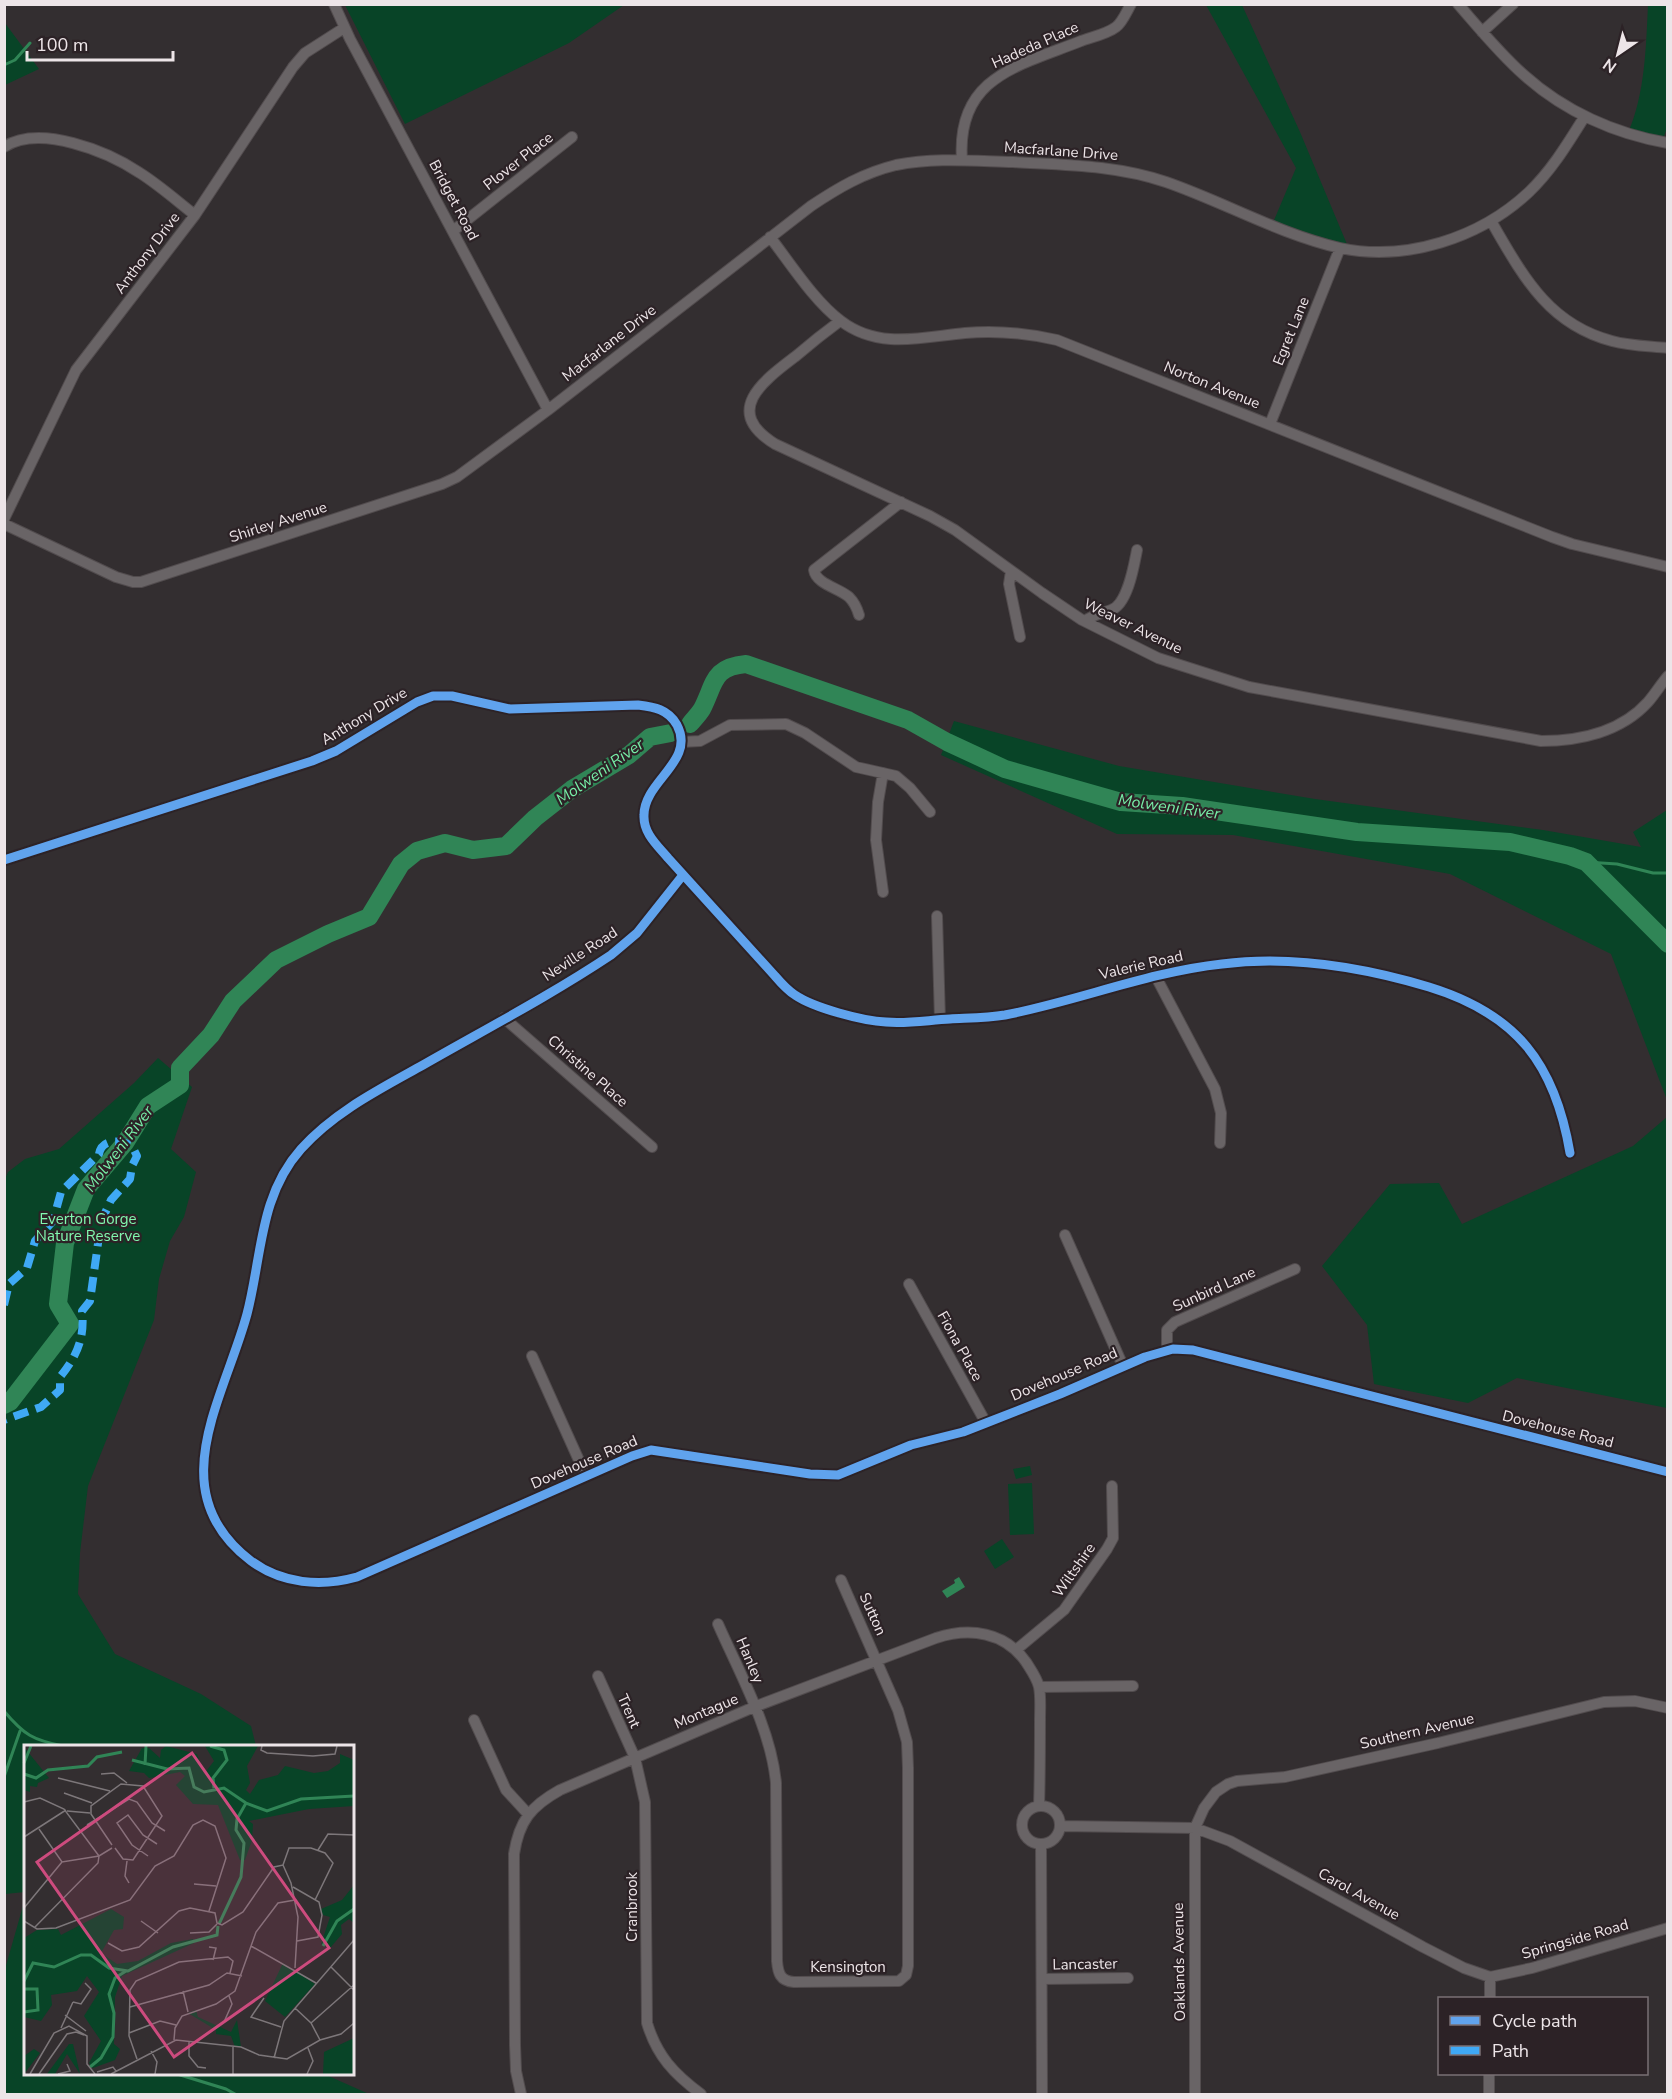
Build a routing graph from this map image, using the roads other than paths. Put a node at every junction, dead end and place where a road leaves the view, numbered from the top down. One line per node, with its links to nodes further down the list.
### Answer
1 (333, 4): 5 (street, Bridget Road)
2 (1131, 4): 11 (street, Hadeda Place)
3 (1458, 4): 6 (street)
4 (1513, 4): 6 (street)
5 (344, 28): 12 (street, Anthony Drive); 14 (street, Bridget Road)
6 (1482, 32): 7 (street)
7 (1585, 116): 9 (street); 13 (street, Macfarlane Drive)
8 (572, 137): 14 (street, Plover Place)
9 (1668, 143)
10 (4, 147): 12 (street)
11 (962, 160): 15 (street, Macfarlane Drive); 16 (street, Macfarlane Drive)
12 (195, 216): 22 (street, Anthony Drive)
13 (1491, 221): 16 (street, Macfarlane Drive); 18 (street)
14 (453, 231): 19 (street, Bridget Road)
15 (770, 237): 17 (street, Norton Avenue); 19 (street, Macfarlane Drive)
16 (1340, 248): 20 (street, Egret Lane)
17 (840, 321): 20 (street, Norton Avenue); 21 (street, Weaver Avenue)
18 (1668, 348)
19 (548, 410): 23 (street, Shirley Avenue)
20 (1270, 424): 25 (street, Norton Avenue)
21 (901, 502): 26 (street, Weaver Avenue); 27 (street)
22 (4, 519)
23 (4, 525)
24 (1137, 550): 28 (street)
25 (1668, 567)
26 (1011, 571): 28 (street, Weaver Avenue); 29 (street)
27 (859, 615)
28 (1085, 621): 30 (street, Weaver Avenue)
29 (1020, 637)
30 (1668, 676)
31 (681, 742): 32 (street); 34 (street, Anthony Drive); 35 (street)
32 (883, 773): 33 (street); 36 (street)
33 (930, 812)
34 (4, 860)
35 (683, 875): 39 (street, Neville Road); 40 (street, Valerie Road)
36 (883, 892)
37 (937, 916): 40 (street)
38 (1155, 975): 40 (street, Valerie Road); 41 (street); 43 (street, Valerie Road)
39 (504, 1018): 42 (street, Christine Place); 52 (street, Dovehouse Road)
40 (940, 1020)
41 (1220, 1143)
42 (652, 1147)
43 (1570, 1153)
44 (1065, 1235): 49 (street)
45 (1295, 1269): 47 (street, Sunbird Lane)
46 (909, 1284): 50 (street, Fiona Place)
47 (1167, 1350): 49 (street, Dovehouse Road); 51 (street, Dovehouse Road)
48 (532, 1356): 52 (street)
49 (1123, 1366): 50 (street, Dovehouse Road)
50 (986, 1423): 52 (street, Dovehouse Road)
51 (1668, 1472)
52 (586, 1476)
53 (1112, 1486): 56 (street, Wiltshire)
54 (841, 1580): 57 (street, Sutton)
55 (718, 1624): 61 (street, Hanley)
56 (1016, 1650): 57 (street, Montague); 60 (street, Montague)
57 (877, 1661): 61 (street, Montague); 61 (street, Kensington)
58 (597, 1676): 64 (street, Trent)
59 (1133, 1686): 60 (street)
60 (1039, 1687): 65 (street, Montague)
61 (754, 1707): 64 (street, Montague)
62 (1668, 1708): 68 (street, Southern Avenue)
63 (474, 1720): 66 (street)
64 (635, 1758): 66 (street, Montague); 77 (street, Cranbrook)
65 (1039, 1806): 67 (street); 69 (street)
66 (528, 1814): 76 (street, Montague)
67 (1060, 1826): 68 (street, Carol Avenue); 69 (street)
68 (1195, 1828): 71 (street, Carol Avenue); 79 (street, Oaklands Avenue)
69 (1041, 1844): 73 (street)
70 (1668, 1928): 71 (street, Springside Road)
71 (1490, 1977): 74 (street)
72 (1128, 1978): 73 (street, Lancaster)
73 (1042, 1979): 78 (street)
74 (1490, 1997)
75 (1489, 2075): 80 (street)
76 (521, 2094)
77 (701, 2094)
78 (1042, 2094)
79 (1195, 2094)
80 (1489, 2094)

